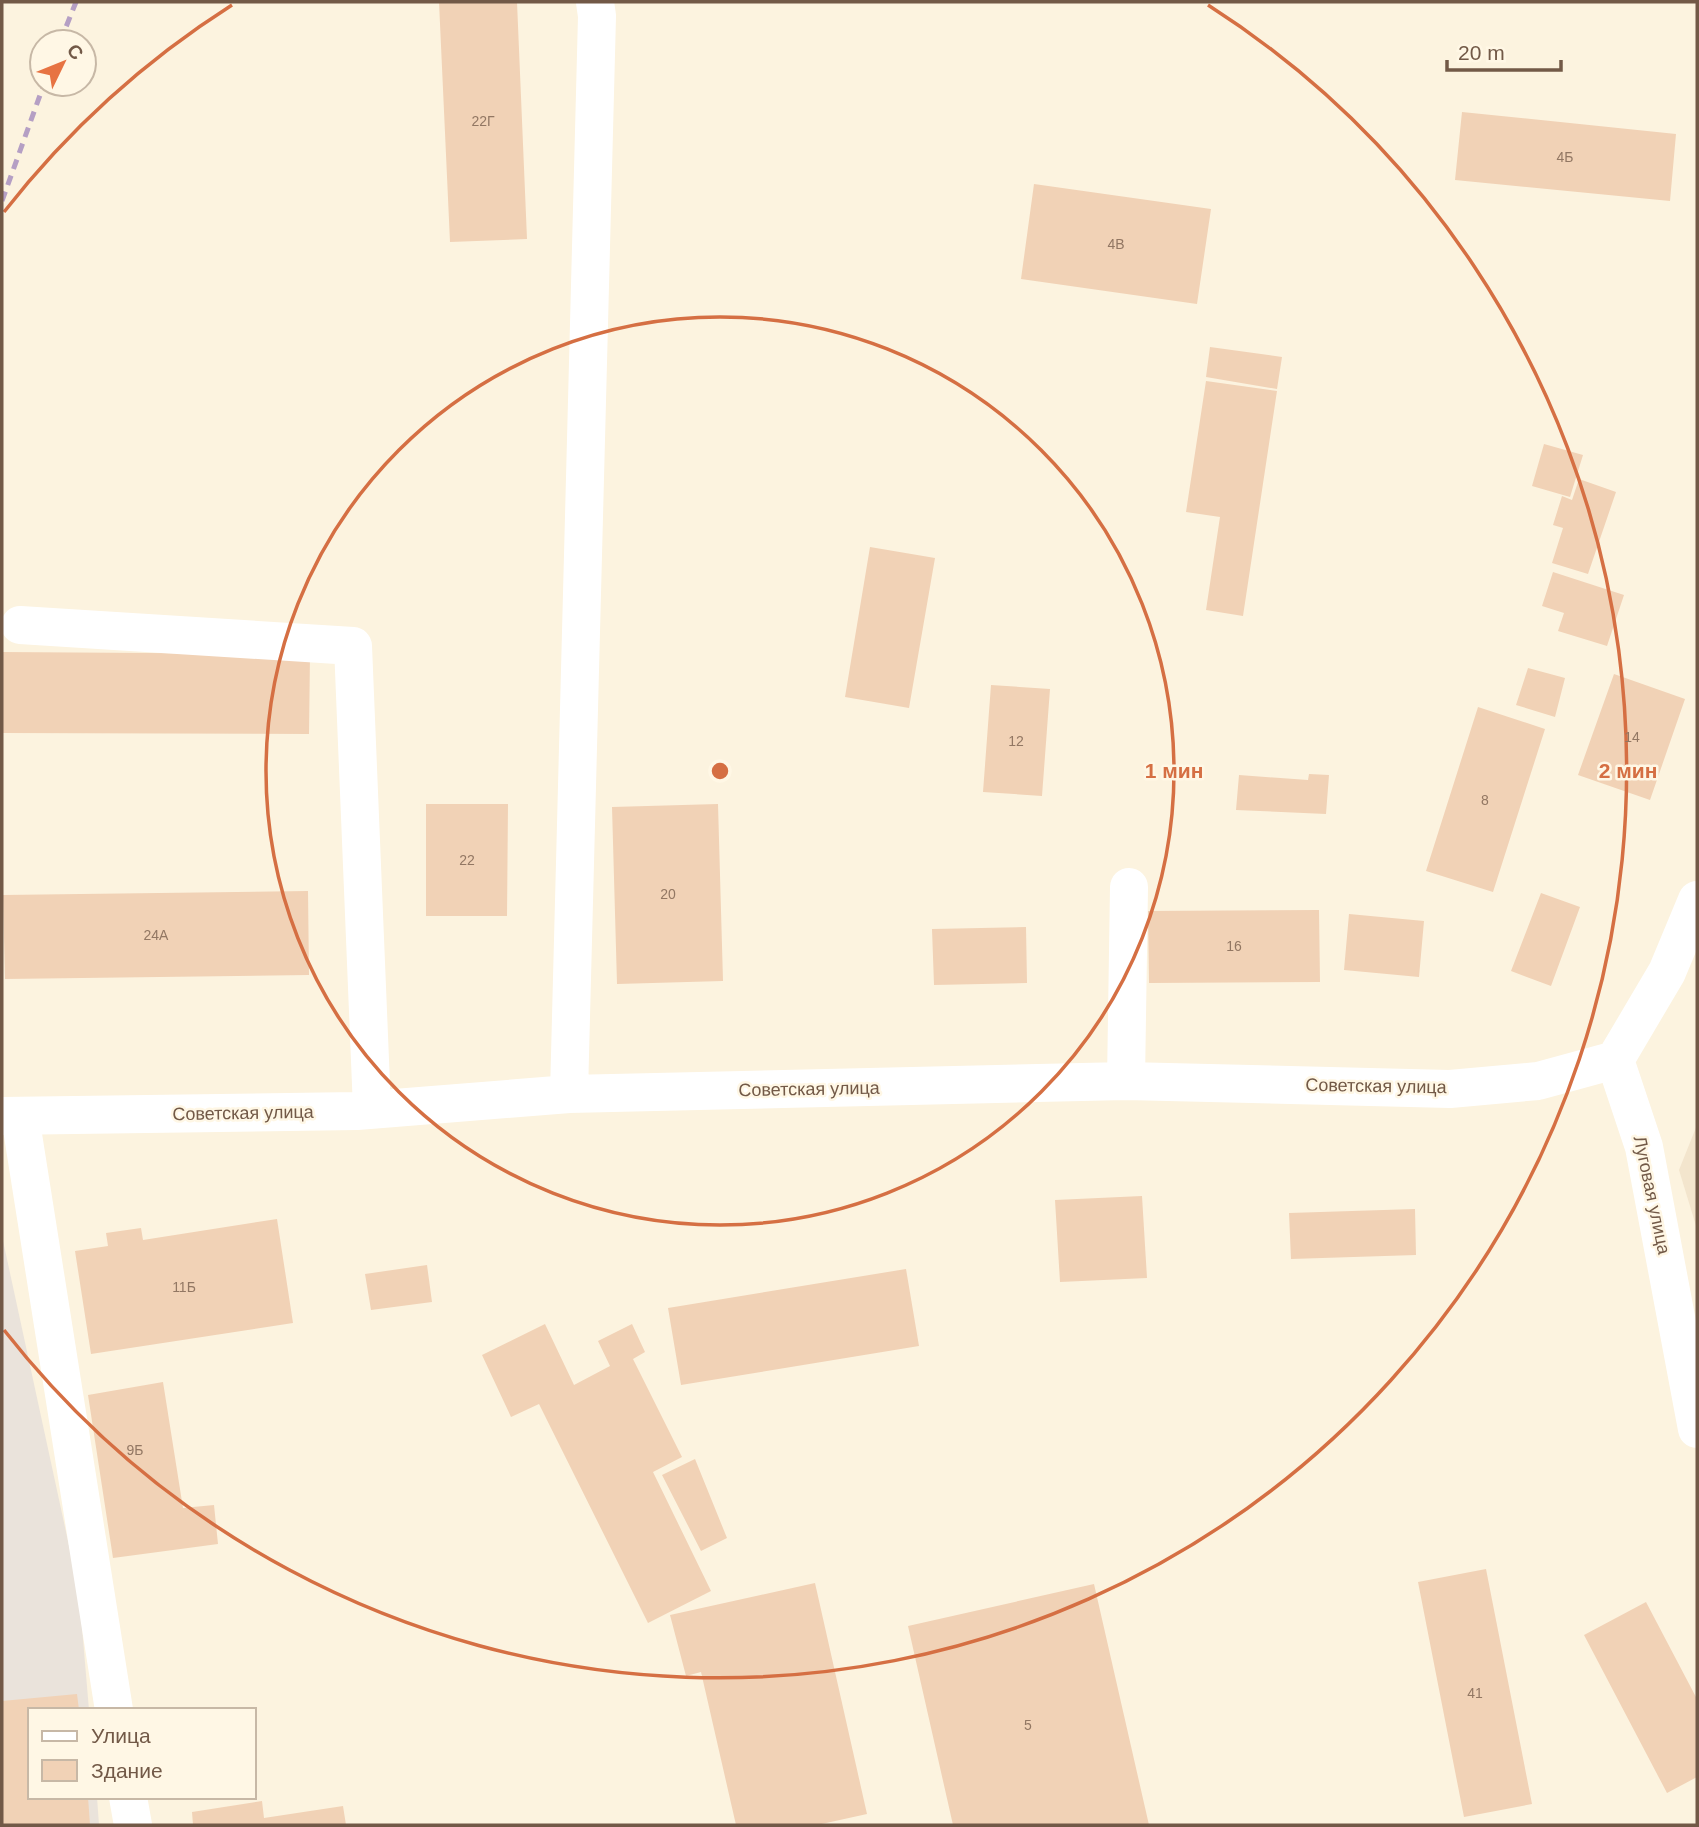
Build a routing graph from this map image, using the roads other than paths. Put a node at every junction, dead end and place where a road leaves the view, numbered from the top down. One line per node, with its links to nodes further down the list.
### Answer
1 (594, 2): 7 (street)
2 (20, 625): 8 (street)
3 (1129, 887): 6 (street)
4 (1697, 900): 5 (street)
5 (1615, 1060): 6 (street, Советская улица); 10 (street, Луговая улица)
6 (1126, 1081): 7 (street, Советская улица)
7 (569, 1094): 8 (street, Советская улица)
8 (372, 1109): 9 (street, Советская улица)
9 (11, 1116): 11 (street)
10 (1697, 1429)
11 (114, 1708)
12 (128, 1799): 13 (street)
13 (133, 1825)

